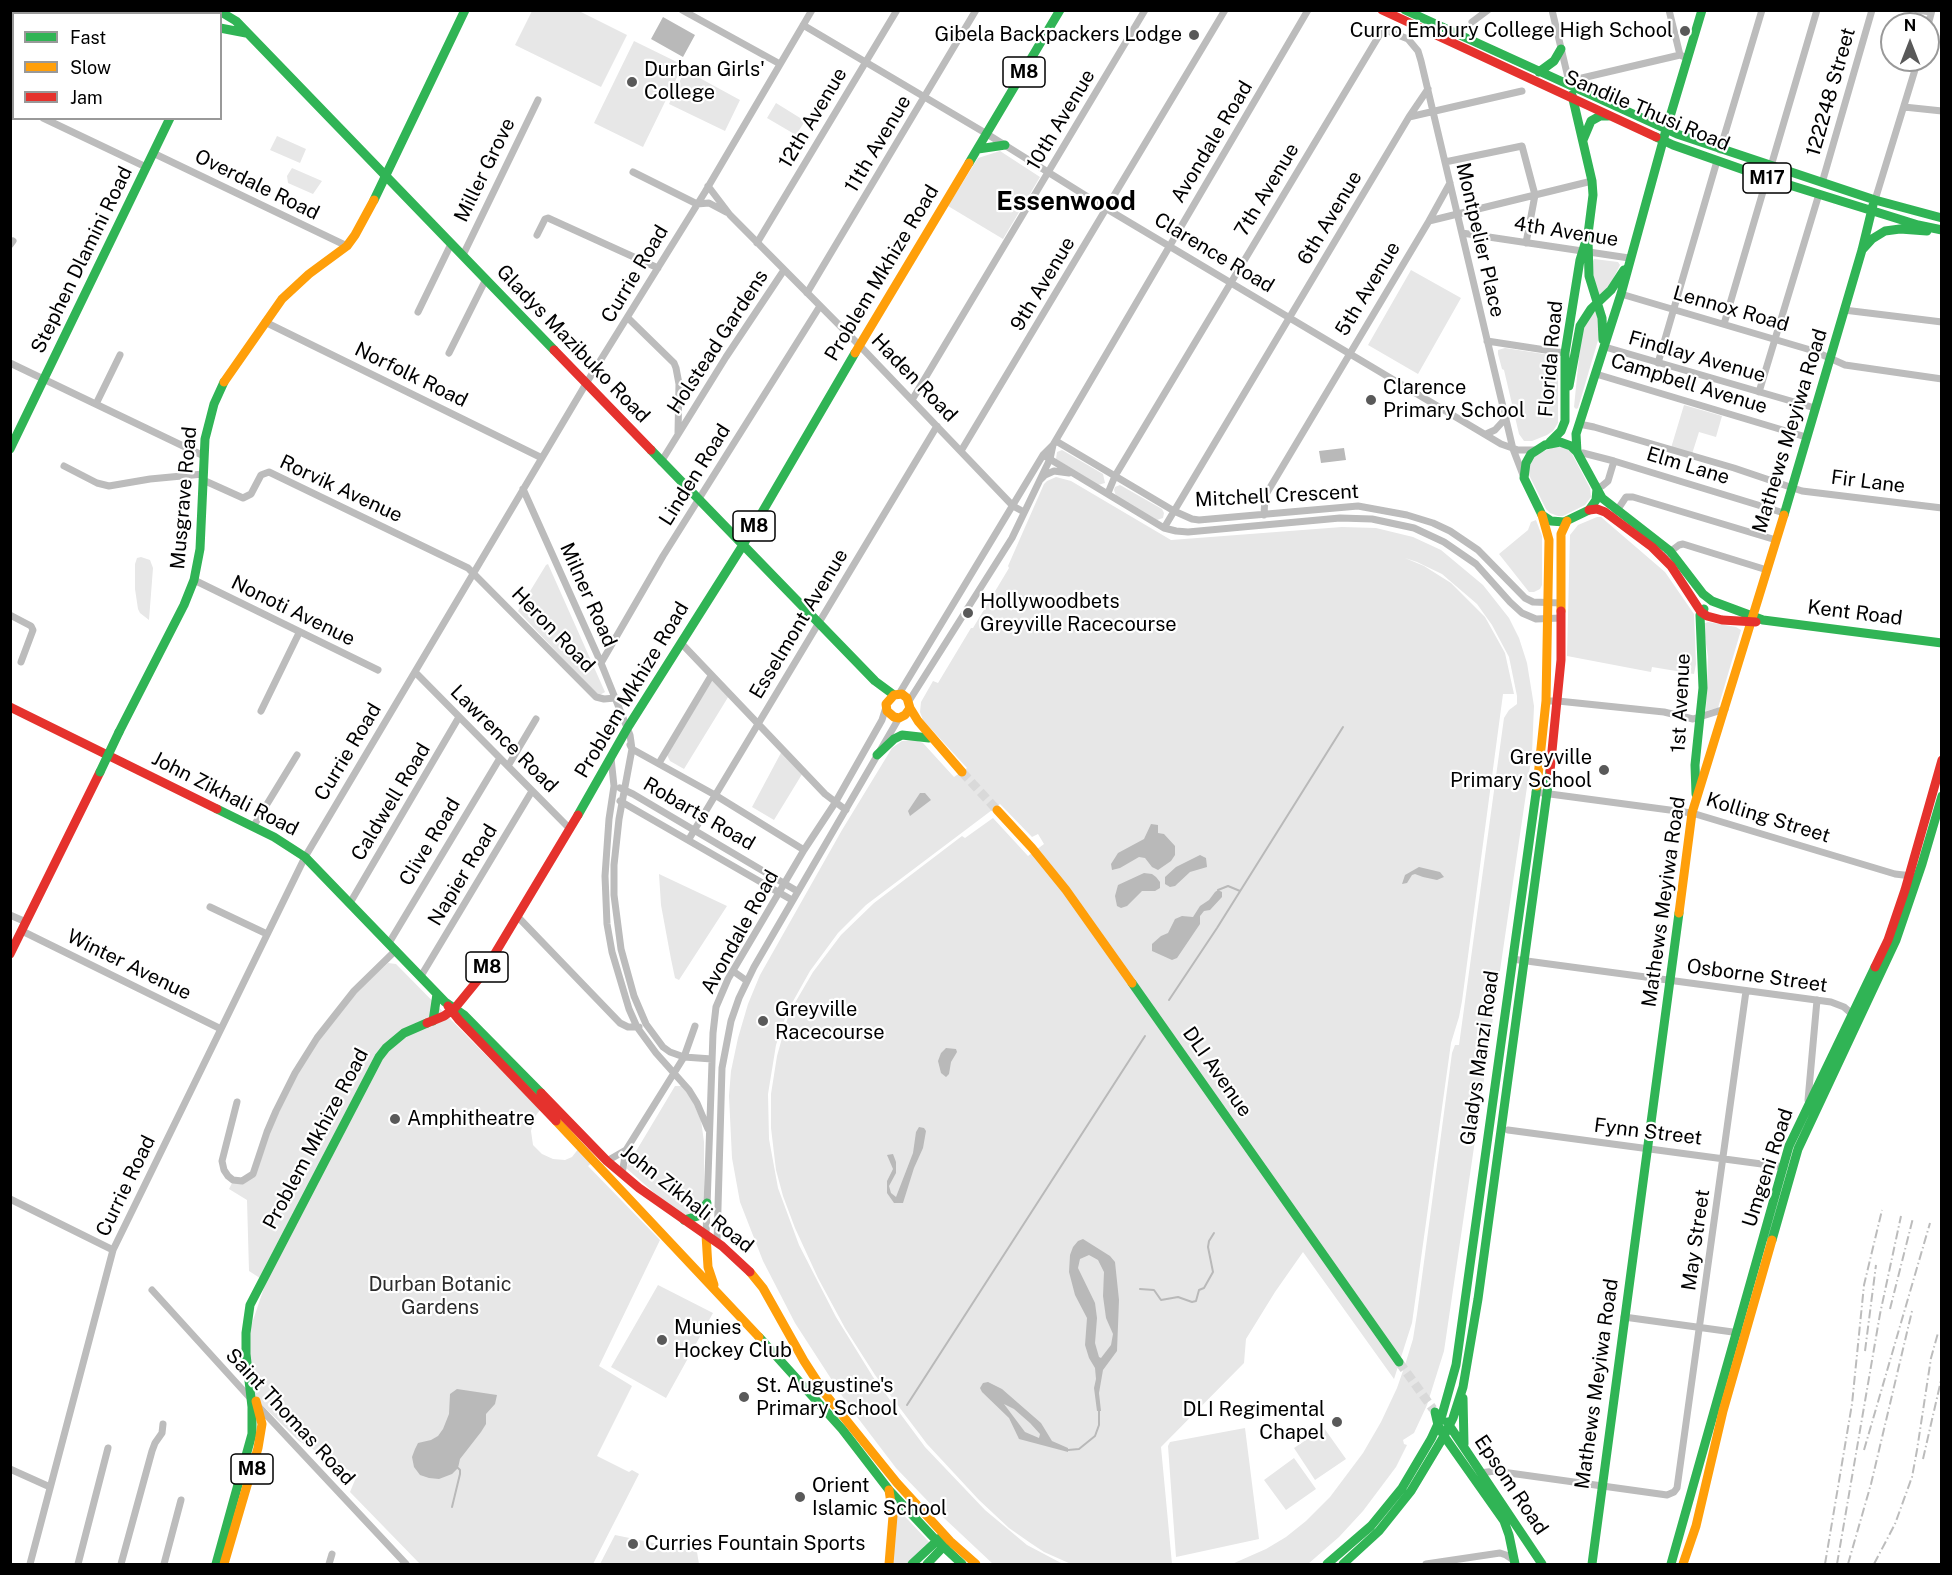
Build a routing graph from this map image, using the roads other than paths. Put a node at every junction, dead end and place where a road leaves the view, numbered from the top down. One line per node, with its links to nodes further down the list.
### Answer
1 (465, 10): 61 (main road, Musgrave Road)
2 (682, 10): 30 (street)
3 (812, 10): 23 (street, Currie Road)
4 (897, 10): 29 (street, 12th Avenue)
5 (976, 10): 37 (street, 11th Avenue)
6 (1060, 10): 48 (main road, Problem Mkhize Road / M8)
7 (1145, 10): 60 (street, 10th Avenue)
8 (1226, 10): 71 (street, 9th Avenue)
9 (1308, 10): 84 (street, Avondale Road)
10 (1382, 10): 39 (main road, Sandile Thusi Road / M17)
11 (1405, 10): 31 (main road, Sandile Thusi Road / M17)
12 (1488, 10): 22 (street)
13 (1552, 10): 27 (street, Florida Road)
14 (1670, 10): 28 (street)
15 (1702, 10): 28 (main road)
16 (1762, 10): 53 (street)
17 (1817, 10): 57 (street)
18 (1872, 10): 65 (street, 122248 Street)
19 (1917, 10): 20 (street)
20 (1931, 11)
21 (222, 13): 26 (main road, Gladys Mazibuko Road)
22 (1472, 22)
23 (803, 26): 29 (street, Clarence Road); 30 (street, Currie Road)
24 (222, 28): 26 (main road)
25 (1383, 29): 35 (street, Montpelier Place); 92 (street, 7th Avenue)
26 (246, 33): 61 (main road, Gladys Mazibuko Road)
27 (1561, 49): 31 (main road); 34 (street, Florida Road)
28 (1683, 56): 33 (street); 47 (main road)
29 (865, 63): 37 (street, Clarence Road); 80 (street, 12th Avenue)
30 (780, 64): 66 (street, Currie Road)
31 (1539, 72): 34 (main road, Sandile Thusi Road / M17)
32 (1914, 72): 40 (street, Mathews Meyiwa Road)
33 (1582, 78)
34 (1569, 86): 39 (main road, Florida Road); 47 (main road, Sandile Thusi Road / M17)
35 (1428, 89): 42 (street, Montpelier Place); 44 (street, 6th Avenue)
36 (1522, 91): 42 (street)
37 (924, 98): 48 (street, Clarence Road); 93 (street, 11th Avenue)
38 (538, 100): 87 (street, Miller Grove)
39 (1573, 100): 43 (main road, Sandile Thusi Road / M17); 49 (main road, Florida Road)
40 (1904, 107): 41 (street); 69 (street, Mathews Meyiwa Road)
41 (1941, 111)
42 (1433, 112): 44 (street); 56 (street, Montpelier Place)
43 (1608, 116): 49 (main road); 50 (main road, Sandile Thusi Road / M17)
44 (1409, 117): 101 (street, 6th Avenue)
45 (47, 120): 58 (street)
46 (169, 120): 54 (main road, Stephen Dlamini Road)
47 (1666, 130): 50 (main road); 53 (main road, Sandile Thusi Road / M17)
48 (987, 134): 51 (street, Clarence Road); 52 (main road, Problem Mkhize Road / M8)
49 (1583, 140): 63 (main road, Florida Road)
50 (1663, 141): 55 (main road, Sandile Thusi Road / M17); 88 (main road)
51 (1005, 145): 52 (main road); 60 (street, Clarence Road)
52 (978, 149): 107 (main road, Problem Mkhize Road / M8)
53 (1720, 150): 57 (main road, Sandile Thusi Road / M17)
54 (153, 153): 58 (main road, Stephen Dlamini Road); 83 (street, Overdale Road)
55 (1717, 161): 62 (main road, Sandile Thusi Road / M17); 97 (street)
56 (1445, 162): 64 (street, Montpelier Place); 68 (street)
57 (1771, 166): 65 (main road, Sandile Thusi Road / M17)
58 (146, 167): 118 (main road, Stephen Dlamini Road)
59 (633, 172): 70 (street)
60 (1049, 172): 71 (street, Clarence Road); 122 (street, 10th Avenue)
61 (385, 176): 82 (main road, Gladys Mazibuko Road); 83 (main road, Musgrave Road)
62 (1767, 178): 67 (main road, Sandile Thusi Road / M17); 104 (street)
63 (1592, 181): 68 (street); 86 (main road, Florida Road)
64 (1450, 183): 73 (street, Montpelier Place); 76 (street, 5th Avenue)
65 (1822, 183): 69 (main road, Sandile Thusi Road / M17)
66 (708, 186): 70 (street, Currie Road); 74 (street, Haden Road)
67 (1819, 194): 72 (main road, Sandile Thusi Road / M17); 105 (street)
68 (1535, 195): 73 (street); 81 (street)
69 (1875, 200): 72 (main road, Mathews Meyiwa Road); 75 (main road, Sandile Thusi Road / M17)
70 (697, 204): 74 (street); 89 (street, Currie Road)
71 (1107, 209): 84 (street, Clarence Road); 136 (street, 9th Avenue)
72 (1872, 210): 77 (main road, Sandile Thusi Road / M17); 85 (main road, Mathews Meyiwa Road)
73 (1457, 213): 76 (street); 78 (street, Montpelier Place)
74 (730, 215): 80 (street, Haden Road)
75 (1941, 218)
76 (1429, 221): 109 (street, 5th Avenue)
77 (1940, 230): 85 (main road)
78 (1462, 233): 81 (street, 4th Avenue); 106 (street, Montpelier Place)
79 (537, 235): 89 (street)
80 (757, 243): 90 (street, Haden Road)
81 (1526, 243): 86 (street, 4th Avenue)
82 (451, 244): 87 (main road, Gladys Mazibuko Road); 99 (street)
83 (347, 246): 102 (main road, Musgrave Road)
84 (1169, 246): 92 (street, Clarence Road); 131 (street, Avondale Road)
85 (1862, 250): 98 (main road, Mathews Meyiwa Road)
86 (1585, 252): 88 (street, 4th Avenue); 95 (main road, Florida Road); 111 (main road, Florida Road)
87 (463, 255): 91 (main road, Gladys Mazibuko Road)
88 (1629, 262): 94 (main road); 95 (main road)
89 (658, 268): 100 (street, Currie Road)
90 (784, 270): 93 (street, Haden Road); 128 (street, Holstead Gardens)
91 (486, 279): 110 (street); 119 (main road, Gladys Mazibuko Road)
92 (1231, 282): 101 (street, Clarence Road); 144 (street, 7th Avenue)
93 (807, 294): 96 (street, Haden Road)
94 (1621, 294): 97 (street, Lennox Road); 108 (main road)
95 (1597, 303): 108 (main road, Florida Road); 121 (main road)
96 (820, 306): 107 (street, Haden Road); 153 (street, Linden Road)
97 (1674, 309): 104 (street, Lennox Road); 115 (street)
98 (1844, 310): 103 (street); 113 (main road, Mathews Meyiwa Road)
99 (418, 312)
100 (628, 318): 119 (street, Currie Road); 128 (street)
101 (1290, 318): 109 (street, Clarence Road); 157 (street, 6th Avenue)
102 (265, 322): 138 (main road, Musgrave Road); 140 (street, Norfolk Road)
103 (1941, 322)
104 (1724, 324): 105 (street, Lennox Road)
105 (1775, 339): 113 (street, Lennox Road); 120 (street)
106 (1487, 341): 111 (street); 125 (street, Montpelier Place)
107 (860, 346): 122 (street, Haden Road); 169 (main road, Problem Mkhize Road / M8)
108 (1604, 350): 115 (street, Findlay Avenue); 116 (main road)
109 (1349, 352): 129 (street, Clarence Road); 160 (street, 5th Avenue)
110 (449, 353)
111 (1565, 353): 121 (main road, Florida Road)
112 (120, 355): 123 (street)
113 (1830, 358): 117 (street, Lennox Road); 124 (main road, Mathews Meyiwa Road)
114 (10, 363): 118 (street)
115 (1658, 363): 120 (street, Findlay Avenue)
116 (1596, 374): 126 (main road); 130 (street, Campbell Avenue)
117 (1941, 379)
118 (44, 380): 123 (street); 133 (main road, Stephen Dlamini Road)
119 (587, 382): 140 (street, Currie Road); 142 (main road, Gladys Mazibuko Road)
120 (1759, 392): 124 (street, Findlay Avenue)
121 (1566, 398): 132 (main road, Florida Road)
122 (912, 400): 127 (street, Haden Road)
123 (96, 404): 138 (street)
124 (1815, 408): 130 (main road, Mathews Meyiwa Road)
125 (1506, 418): 129 (street); 134 (street, Montpelier Place)
126 (1579, 424): 137 (main road); 149 (street, Fir Lane)
127 (937, 426): 136 (street, Haden Road); 184 (street, Esselmont Avenue)
128 (678, 434): 142 (street, Holstead Gardens)
129 (1486, 434): 134 (street, Clarence Road)
130 (1806, 437): 149 (main road, Mathews Meyiwa Road)
131 (1054, 443): 139 (street, Avondale Road); 144 (street, Mitchell Crescent)
132 (1545, 445): 135 (main road); 137 (main road)
133 (10, 449)
134 (1513, 449): 135 (street, Clarence Road); 146 (street, Montpelier Place)
135 (1535, 450): 146 (main road)
136 (961, 451): 154 (street, Haden Road)
137 (1577, 453): 141 (street, Elm Lane); 151 (main road)
138 (204, 456): 145 (main road, Musgrave Road)
139 (1046, 457): 147 (street, Mitchell Crescent); 148 (street, Avondale Road); 154 (street, Avondale Road)
140 (542, 458): 150 (street, Currie Road)
141 (1614, 461): 151 (street); 159 (street, Elm Lane)
142 (661, 462): 153 (main road, Gladys Mazibuko Road)
143 (64, 466): 145 (street)
144 (1114, 476): 152 (street, 7th Avenue); 157 (street, Mitchell Crescent)
145 (203, 477): 172 (street, Rorvik Avenue); 174 (main road, Musgrave Road)
146 (1524, 477): 162 (main road)
147 (1082, 478): 148 (street, Mitchell Crescent); 152 (street, Mitchell Crescent)
148 (1036, 485): 158 (street, Avondale Road)
149 (1792, 487): 155 (street, Fir Lane); 159 (main road, Mathews Meyiwa Road)
150 (523, 489): 172 (street, Currie Road); 191 (street, Milner Road)
151 (1597, 489): 156 (main road); 161 (main road)
152 (1108, 493): 166 (street, Mitchell Crescent)
153 (700, 501): 169 (main road, Gladys Mazibuko Road); 191 (street, Linden Road)
154 (1013, 506): 158 (street, Haden Road); 185 (street, Avondale Road)
155 (1941, 508)
156 (1589, 510): 161 (main road); 163 (main road)
157 (1174, 511): 160 (street, Mitchell Crescent); 166 (street, 6th Avenue)
158 (1024, 512): 186 (street, Avondale Road)
159 (1784, 513): 168 (main road, Mathews Meyiwa Road)
160 (1264, 514): 164 (street, 5th Avenue); 165 (street, Mitchell Crescent)
161 (1615, 514): 168 (street); 170 (main road)
162 (1542, 515): 163 (main road); 177 (main road, Gladys Manzi Road)
163 (1567, 521): 178 (main road, Gladys Manzi Road)
164 (1265, 524): 166 (street, Mitchell Crescent); 167 (street, Mitchell Crescent)
165 (1436, 525): 167 (street); 173 (street, Mitchell Crescent)
166 (1164, 528)
167 (1431, 535): 175 (street, Mitchell Crescent)
168 (1776, 540): 171 (main road, Mathews Meyiwa Road)
169 (743, 545): 184 (main road, Gladys Mazibuko Road); 189 (main road, Problem Mkhize Road / M8)
170 (1666, 554): 171 (street); 176 (main road); 179 (main road)
171 (1767, 570): 183 (main road, Mathews Meyiwa Road)
172 (474, 572): 193 (street, Currie Road); 197 (street, Heron Road)
173 (1502, 573): 175 (street); 177 (street, Mitchell Crescent)
174 (194, 580): 187 (street, Nonoti Avenue); 255 (main road, Musgrave Road, bridge)
175 (1492, 581): 182 (street, Mitchell Crescent)
176 (1712, 602): 179 (main road); 183 (main road)
177 (1549, 603): 178 (street, Mitchell Crescent); 182 (main road, Gladys Manzi Road)
178 (1561, 603): 181 (main road, Gladys Manzi Road)
179 (1701, 612): 183 (main road); 207 (main road, 1st Avenue)
180 (10, 615): 190 (street)
181 (1561, 618): 182 (street, Mitchell Crescent); 199 (main road, Gladys Manzi Road)
182 (1549, 619): 198 (main road, Gladys Manzi Road)
183 (1757, 620): 188 (main road, Kent Road); 203 (main road, Mathews Meyiwa Road)
184 (819, 623): 195 (main road, Gladys Mazibuko Road); 209 (street, Esselmont Avenue)
185 (940, 626): 186 (street); 196 (street, Avondale Road)
186 (953, 632): 201 (street, Avondale Road)
187 (299, 633): 192 (street, Nonoti Avenue); 204 (street)
188 (1941, 643)
189 (682, 644): 194 (street); 210 (main road, Problem Mkhize Road / M8)
190 (21, 662)
191 (601, 663): 197 (street, Milner Road)
192 (378, 670)
193 (415, 672): 205 (street, Lawrence Road); 243 (street, Currie Road)
194 (711, 676): 209 (street); 219 (street)
195 (875, 681): 196 (main road, Gladys Mazibuko Road); 200 (main road, Gladys Mazibuko Road)
196 (897, 694): 200 (main road); 201 (main road)
197 (615, 698): 210 (street, Milner Road)
198 (1546, 701): 199 (street); 225 (main road, Gladys Manzi Road)
199 (1558, 701): 207 (street); 226 (main road, Gladys Manzi Road)
200 (886, 704): 206 (main road); 232 (street, Avondale Road)
201 (909, 704): 206 (main road); 212 (main road)
202 (10, 707): 236 (main road, John Zikhali Road)
203 (1725, 709): 207 (street); 229 (main road, Mathews Meyiwa Road)
204 (261, 711)
205 (459, 717): 217 (street, Lawrence Road); 249 (street, Caldwell Road)
206 (901, 717): 211 (main road); 215 (street, Avondale Road)
207 (1701, 717): 229 (main road, 1st Avenue)
208 (536, 719): 220 (street)
209 (759, 725): 227 (street, Esselmont Avenue); 232 (street)
210 (627, 730): 213 (street, Milner Road); 216 (main road, Problem Mkhize Road / M8)
211 (928, 738): 212 (main road); 215 (main road)
212 (937, 745): 221 (main road)
213 (632, 749): 219 (street); 223 (street)
214 (297, 755): 236 (street)
215 (877, 755): 233 (street, Avondale Road)
216 (611, 757): 222 (street); 237 (main road, Problem Mkhize Road / M8)
217 (500, 758): 220 (street, Lawrence Road); 257 (street, Clive Road)
218 (1941, 760): 244 (main road, Umgeni Road)
219 (659, 763): 227 (street)
220 (507, 766): 224 (street, Lawrence Road)
221 (962, 772)
222 (614, 786): 223 (street, Robarts Road); 230 (street)
223 (624, 790): 231 (street); 238 (street, Robarts Road)
224 (532, 791): 237 (street, Lawrence Road); 264 (street, Napier Road)
225 (1535, 792): 226 (street, Kolling Street); 261 (main road, Gladys Manzi Road)
226 (1548, 794): 235 (street, Kolling Street); 262 (main road, Gladys Manzi Road)
227 (715, 795): 238 (street, Esselmont Avenue); 240 (street)
228 (1941, 796): 244 (main road, Umgeni Road)
229 (1696, 797): 235 (main road, Mathews Meyiwa Road)
230 (612, 798): 231 (street, Robarts Road); 241 (street)
231 (622, 802): 239 (street, Robarts Road); 242 (street)
232 (835, 803): 233 (street); 240 (street, Avondale Road)
233 (846, 810): 246 (street, Avondale Road)
234 (997, 810): 307 (main road, DLI Avenue)
235 (1692, 813): 244 (street, Kolling Street); 266 (main road, Mathews Meyiwa Road)
236 (253, 827): 243 (main road, John Zikhali Road)
237 (570, 829): 252 (main road, Problem Mkhize Road / M8)
238 (695, 830): 239 (street, Esselmont Avenue); 245 (street, Robarts Road)
239 (689, 840): 247 (street, Robarts Road)
240 (804, 850): 245 (street, Avondale Road)
241 (605, 852): 242 (street); 254 (street)
242 (615, 852): 253 (street)
243 (305, 857): 249 (main road, John Zikhali Road); 256 (street, Currie Road)
244 (1913, 876): 271 (main road, Umgeni Road); 304 (main road, Umgeni Road)
245 (784, 884): 246 (street, Robarts Road); 247 (street, Avondale Road)
246 (797, 891): 248 (street, Avondale Road)
247 (779, 892): 248 (street, Robarts Road); 263 (street, Avondale Road)
248 (792, 900): 265 (street, Avondale Road)
249 (350, 903): 257 (main road, John Zikhali Road)
250 (210, 907): 256 (street)
251 (10, 915): 255 (street, Winter Avenue)
252 (517, 916): 270 (main road, Problem Mkhize Road / M8); 275 (street)
253 (617, 922): 254 (street); 258 (street)
254 (607, 924): 259 (street)
255 (24, 926): 260 (main road, Musgrave Road); 276 (street, Winter Avenue)
256 (267, 934): 276 (street, Currie Road)
257 (392, 946): 264 (main road, John Zikhali Road); 280 (street, Clive Road)
258 (621, 950): 259 (street); 273 (street)
259 (612, 952): 275 (street)
260 (10, 954)
261 (1512, 959): 262 (street, Osborne Street); 282 (main road, Gladys Manzi Road)
262 (1525, 960): 266 (street, Osborne Street); 283 (main road, Gladys Manzi Road)
263 (733, 971): 265 (street); 278 (street, Avondale Road)
264 (422, 976): 268 (main road, John Zikhali Road)
265 (747, 981): 295 (street, Avondale Road)
266 (1670, 981): 267 (street, Osborne Street); 285 (main road, Mathews Meyiwa Road)
267 (1746, 991): 269 (street, Osborne Street); 287 (street, May Street)
268 (437, 994): 270 (main road, John Zikhali Road); 272 (main road)
269 (1817, 1000): 271 (street, Osborne Street); 281 (street)
270 (453, 1010): 272 (main road, Problem Mkhize Road / M8); 288 (main road, John Zikhali Road); 299 (main road, John Zikhali Road)
271 (1852, 1014): 281 (main road, Umgeni Road)
272 (433, 1021): 308 (main road, Problem Mkhize Road / M8)
273 (646, 1024): 275 (street); 277 (street)
274 (694, 1026): 277 (street)
275 (637, 1027): 279 (street)
276 (221, 1029): 296 (street, Currie Road)
277 (684, 1057): 278 (street); 279 (street)
278 (712, 1059): 284 (street, Avondale Road)
279 (674, 1072): 284 (street); 286 (street)
280 (237, 1102)
281 (1807, 1105): 289 (main road, Umgeni Road)
282 (1488, 1127): 283 (main road); 300 (main road, Gladys Manzi Road)
283 (1504, 1129): 285 (street, Fynn Street); 301 (main road, Gladys Manzi Road)
284 (709, 1131): 292 (street, Avondale Road)
285 (1647, 1149): 287 (street, Fynn Street); 302 (main road, Mathews Meyiwa Road)
286 (626, 1150): 288 (street); 290 (street)
287 (1724, 1158): 289 (street, Fynn Street); 303 (street, May Street)
288 (607, 1161): 290 (main road, John Zikhali Road)
289 (1784, 1167): 304 (main road, Umgeni Road)
290 (622, 1174): 293 (main road, John Zikhali Road)
291 (10, 1199): 296 (street)
292 (707, 1203): 293 (main road); 294 (street, Avondale Road)
293 (684, 1220): 294 (main road, John Zikhali Road)
294 (706, 1235): 295 (main road, John Zikhali Road); 297 (main road)
295 (719, 1244): 297 (main road); 305 (main road, John Zikhali Road)
296 (113, 1250): 324 (street, Currie Road)
297 (707, 1258): 299 (main road)
298 (152, 1290): 309 (street, Saint Thomas Road)
299 (715, 1290): 306 (main road, John Zikhali Road)
300 (1466, 1298): 301 (main road); 313 (main road, Gladys Manzi Road)
301 (1478, 1299): 310 (main road, Gladys Manzi Road)
302 (1624, 1317): 303 (street); 323 (main road, Mathews Meyiwa Road)
303 (1701, 1328): 304 (street); 323 (street, May Street)
304 (1740, 1333): 312 (main road, Umgeni Road)
305 (796, 1347): 306 (main road); 329 (main road, John Zikhali Road)
306 (780, 1360): 325 (main road, John Zikhali Road)
307 (1399, 1362)
308 (248, 1372): 309 (main road, M8); 311 (main road, M8)
309 (245, 1387): 311 (main road, M8)
310 (1463, 1387): 317 (main road, Gladys Manzi Road); 320 (main road)
311 (253, 1401): 314 (main road, M8); 337 (main road, M8)
312 (1718, 1410): 327 (main road, Umgeni Road); 328 (main road, Umgeni Road)
313 (1437, 1412): 316 (main road); 317 (main road, Epsom Road)
314 (266, 1422): 338 (main road, M8); 340 (street, Saint Thomas Road)
315 (164, 1424): 335 (street)
316 (1438, 1425): 318 (main road, Epsom Road); 346 (main road)
317 (1449, 1426): 318 (main road, Gladys Manzi Road); 320 (main road, Epsom Road)
318 (1444, 1436): 331 (main road, Epsom Road); 347 (main road, Gladys Manzi Road)
319 (108, 1448): 334 (street)
320 (1464, 1449): 322 (main road, Epsom Road)
321 (10, 1469): 324 (street)
322 (1480, 1473): 323 (street); 349 (main road, Epsom Road)
323 (1601, 1486): 332 (main road, Mathews Meyiwa Road)
324 (50, 1487): 333 (street, Currie Road)
325 (889, 1490): 329 (main road, John Zikhali Road); 341 (main road)
326 (181, 1500): 336 (street)
327 (1683, 1522): 328 (main road); 350 (main road, Umgeni Road)
328 (1696, 1526): 351 (main road, Umgeni Road)
329 (943, 1541): 342 (main road); 343 (main road); 344 (main road); 345 (main road)
330 (332, 1554): 339 (street)
331 (1515, 1563): 348 (street)
332 (1591, 1563)
333 (30, 1564)
334 (78, 1564)
335 (121, 1564)
336 (164, 1564)
337 (216, 1564)
338 (224, 1564)
339 (329, 1564)
340 (406, 1564)
341 (889, 1564)
342 (912, 1564)
343 (927, 1564)
344 (962, 1564)
345 (976, 1564)
346 (1327, 1564)
347 (1342, 1564)
348 (1426, 1564)
349 (1542, 1564)
350 (1671, 1564)
351 (1683, 1564)

